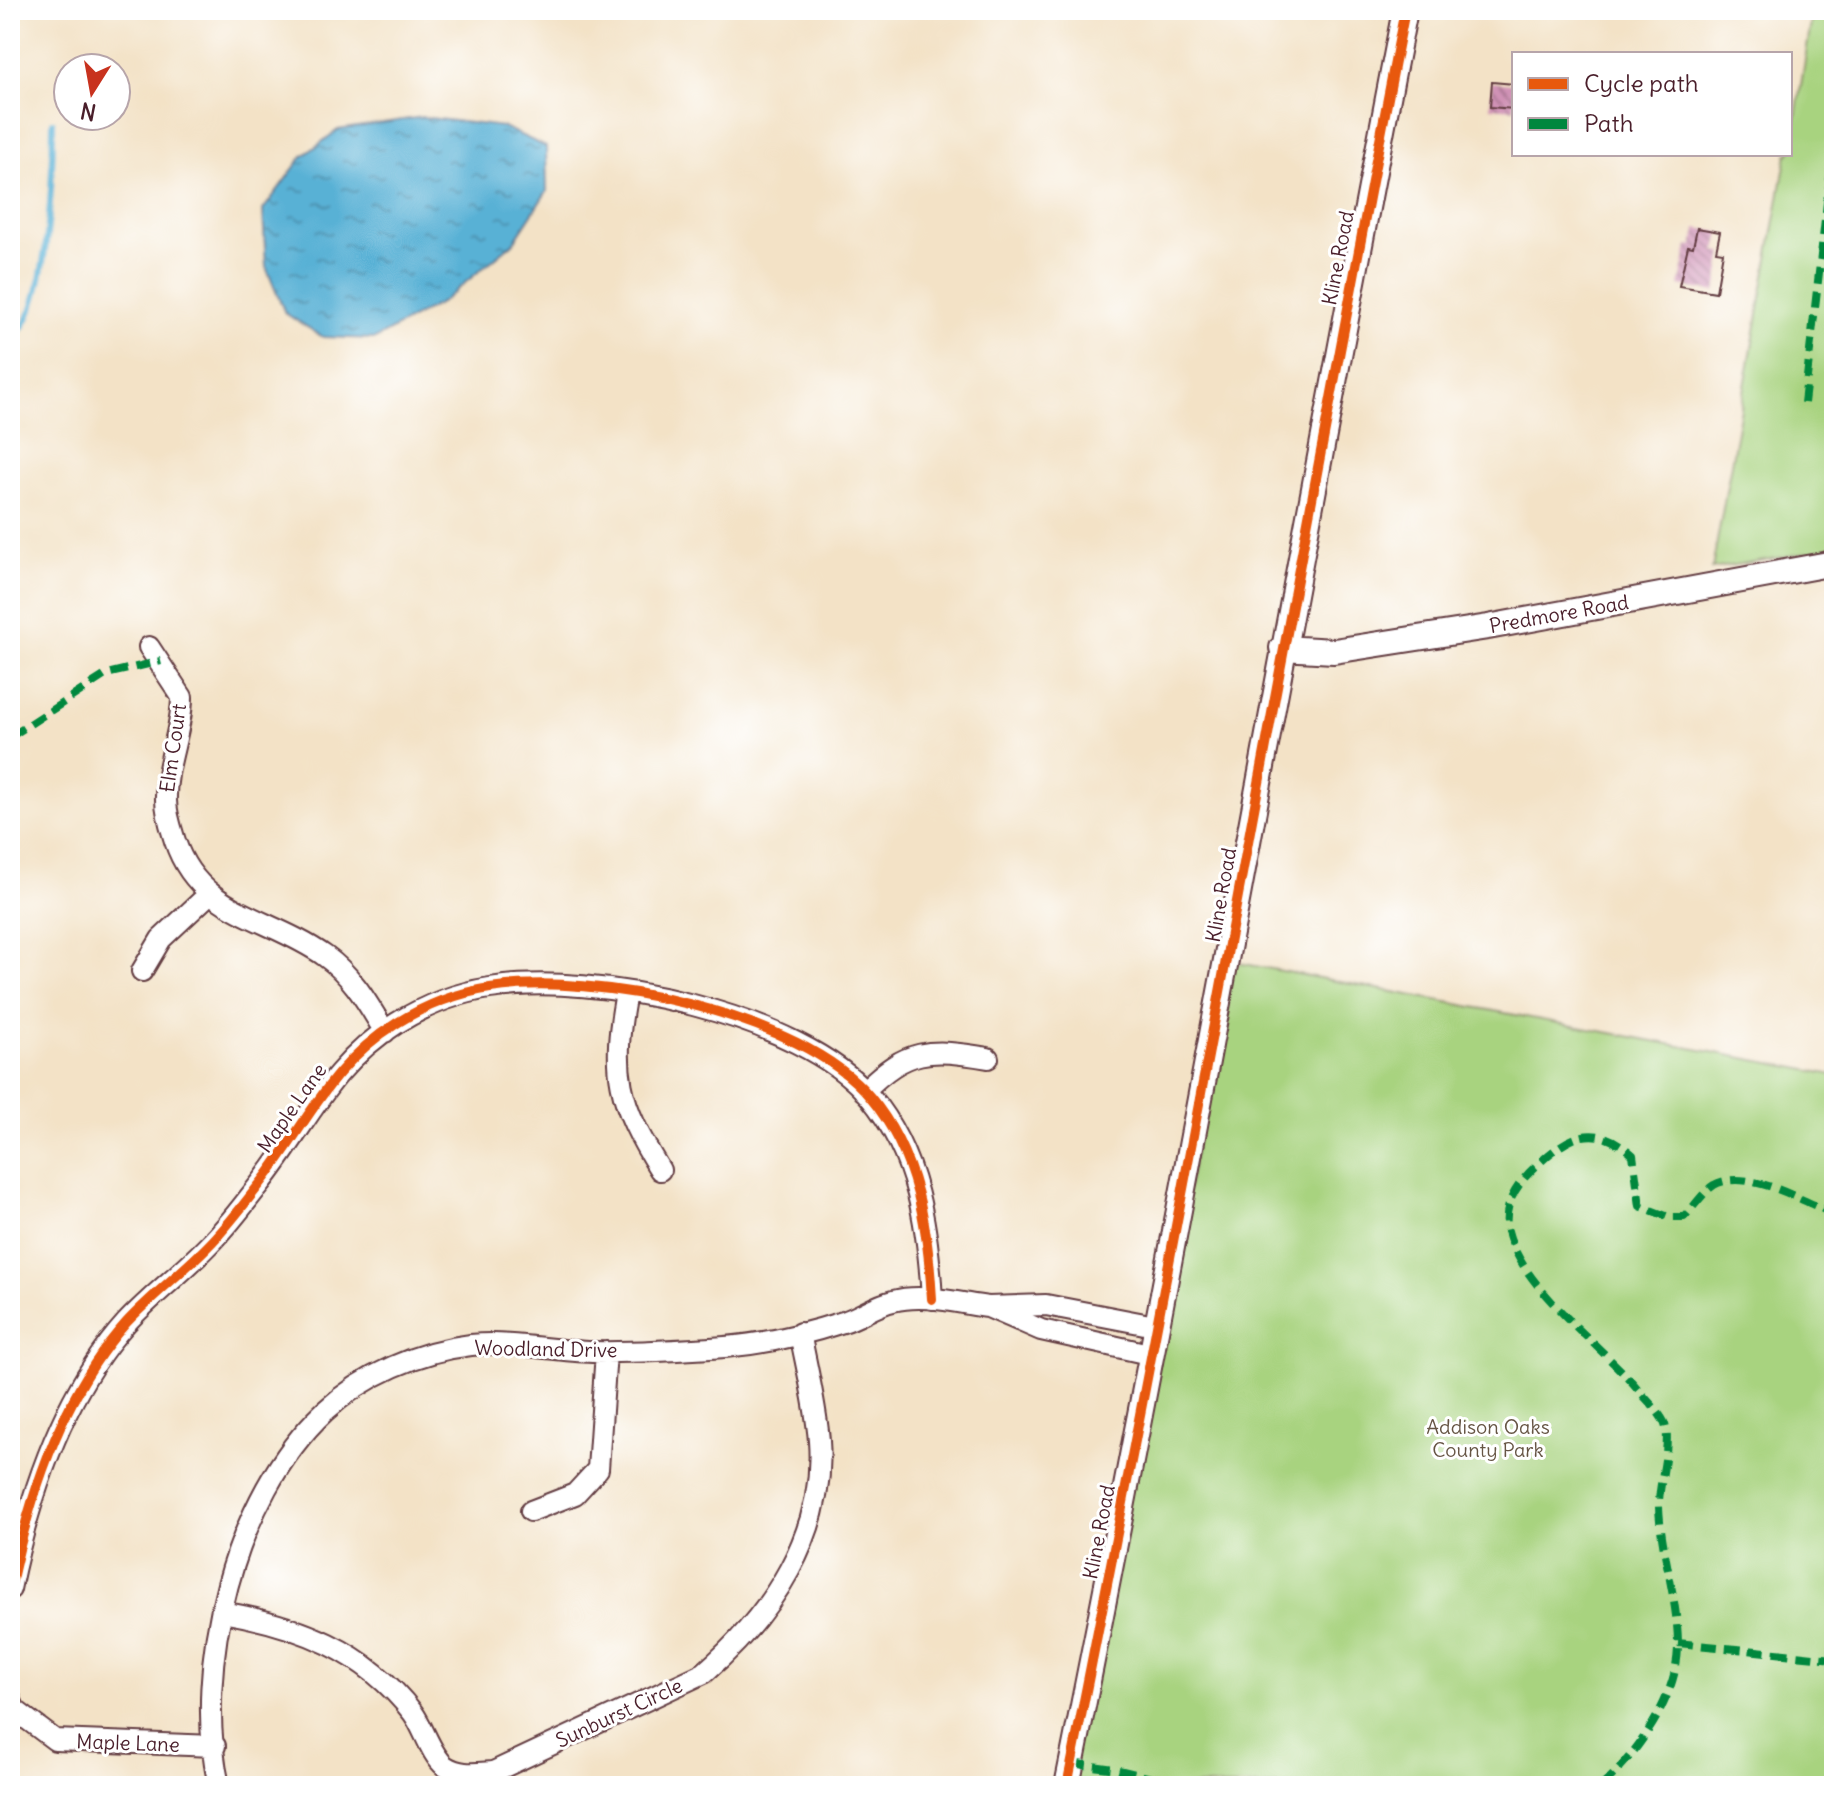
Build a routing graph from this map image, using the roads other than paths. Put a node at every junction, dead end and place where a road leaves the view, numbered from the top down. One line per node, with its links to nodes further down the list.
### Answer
1 (1405, 10): 4 (street, Kline Road)
2 (1834, 563): 4 (street, Predmore Road)
3 (149, 647): 5 (street, Elm Court)
4 (1282, 648): 14 (street, Kline Road)
5 (208, 895): 6 (street); 8 (street, Elm Court)
6 (142, 971)
7 (626, 993): 8 (street, Maple Lane); 10 (street, Maple Lane); 11 (street)
8 (385, 1032): 19 (street, Maple Lane)
9 (988, 1058): 10 (street)
10 (864, 1091): 12 (street, Maple Lane)
11 (660, 1170)
12 (932, 1299): 13 (street, Woodland Drive); 15 (street, Woodland Drive)
13 (988, 1307): 14 (street, Woodland Drive); 17 (street, Woodland Drive)
14 (1155, 1326): 17 (street, Kline Road)
15 (800, 1333): 16 (street, Woodland Drive); 23 (street, Sunburst Circle)
16 (606, 1352): 18 (street); 20 (street, Woodland Drive)
17 (1149, 1354): 25 (street, Kline Road)
18 (531, 1511)
19 (10, 1589)
20 (222, 1612): 22 (street, Woodland Drive); 23 (street, Sunburst Circle)
21 (10, 1699): 22 (street, Maple Lane)
22 (215, 1746): 24 (street, Woodland Drive)
23 (454, 1779)
24 (219, 1786)
25 (1067, 1786)

